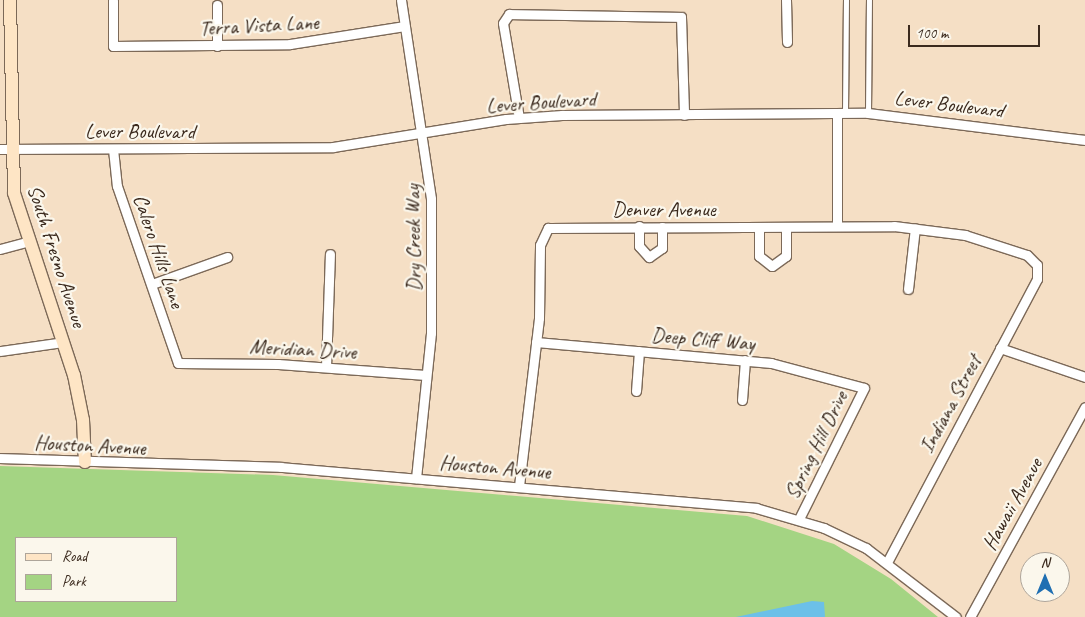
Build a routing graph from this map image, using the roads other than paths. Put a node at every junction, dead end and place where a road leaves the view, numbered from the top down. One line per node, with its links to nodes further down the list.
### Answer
1 (10, 0): 11 (street, South Fresno Avenue)
2 (113, 0): 10 (street, Terra Vista Lane)
3 (401, 0): 8 (street, Dry Creek Way)
4 (786, 0): 9 (street)
5 (846, 0): 13 (lane)
6 (869, 0): 12 (lane)
7 (217, 5): 10 (street)
8 (405, 26): 10 (street, Terra Vista Lane); 16 (street, Dry Creek Way)
9 (787, 42)
10 (217, 46)
11 (5, 48): 18 (street, South Fresno Avenue)
12 (868, 113): 13 (street, Lever Boulevard); 17 (street, Lever Boulevard)
13 (841, 114): 14 (street, Lever Boulevard); 20 (street)
14 (684, 115): 15 (street, Lever Boulevard); 15 (street)
15 (519, 118): 16 (street, Lever Boulevard)
16 (423, 133): 19 (street, Lever Boulevard); 41 (street, Dry Creek Way)
17 (1085, 140)
18 (5, 149): 19 (street, Lever Boulevard); 26 (street, South Fresno Avenue)
19 (113, 149): 31 (street, Calero Hills Lane)
20 (837, 225): 24 (street, Denver Avenue); 25 (street, Denver Avenue)
21 (639, 226): 22 (street, Denver Avenue); 22 (street); 34 (street, Denver Avenue)
22 (662, 227): 23 (street, Denver Avenue)
23 (758, 227): 24 (street, Denver Avenue); 24 (street)
24 (786, 228)
25 (915, 228): 30 (street, Denver Avenue); 32 (street)
26 (27, 242): 27 (street); 33 (street, South Fresno Avenue)
27 (0, 249)
28 (330, 254): 40 (street)
29 (227, 257): 31 (street)
30 (1036, 262): 35 (street, Indiana Street)
31 (152, 284): 39 (street, Calero Hills Lane)
32 (908, 289)
33 (63, 342): 36 (street); 48 (street, South Fresno Avenue)
34 (536, 342): 37 (street, Deep Cliff Way); 50 (street, Denver Avenue)
35 (1000, 348): 42 (street); 52 (street, Indiana Street)
36 (0, 351)
37 (639, 351): 38 (street, Deep Cliff Way); 44 (street)
38 (745, 360): 43 (street, Deep Cliff Way); 45 (street)
39 (178, 363): 40 (street, Meridian Drive)
40 (326, 367): 41 (street, Meridian Drive)
41 (426, 376): 49 (street, Dry Creek Way)
42 (1085, 377)
43 (864, 388): 51 (street, Spring Hill Drive)
44 (636, 391)
45 (742, 400)
46 (1085, 407): 54 (street, Hawaii Avenue)
47 (0, 458): 48 (street, Houston Avenue)
48 (85, 462): 49 (street, Houston Avenue)
49 (416, 478): 50 (street, Houston Avenue)
50 (519, 486): 51 (street, Houston Avenue)
51 (799, 519): 52 (street, Houston Avenue)
52 (887, 562): 53 (street, Houston Avenue)
53 (956, 617)
54 (970, 617)

